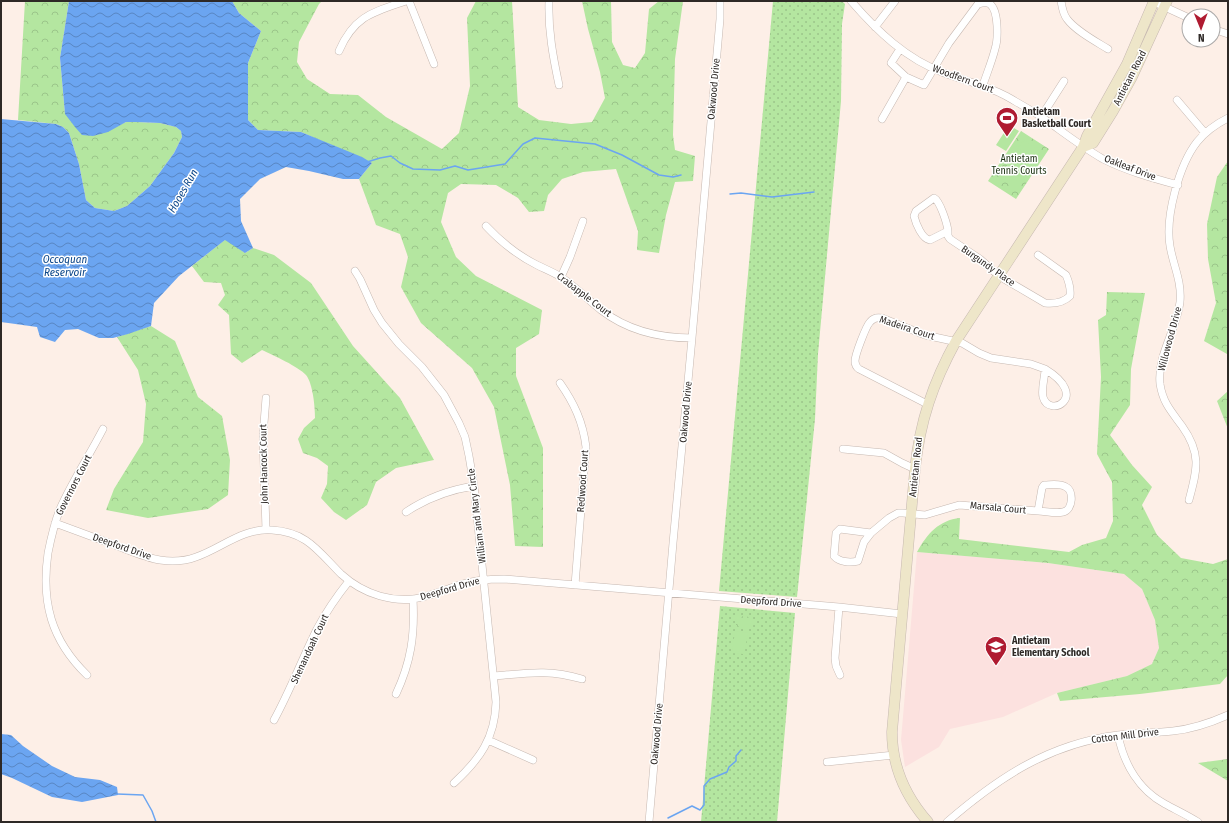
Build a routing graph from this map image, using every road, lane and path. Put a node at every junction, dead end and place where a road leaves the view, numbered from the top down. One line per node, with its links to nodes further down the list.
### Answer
1 (406, 1): 14 (street)
2 (409, 1): 15 (street)
3 (549, 1): 19 (street)
4 (720, 1): 35 (street, Oakwood Drive)
5 (851, 1): 11 (street, Woodfern Court)
6 (1061, 1): 13 (street)
7 (1153, 1): 9 (street); 26 (street, Antietam Road)
8 (891, 3): 11 (street)
9 (1166, 4): 10 (street); 26 (street, Antietam Road)
10 (1181, 13)
11 (875, 27): 12 (street, Woodfern Court)
12 (900, 49): 16 (street, Woodfern Court); 17 (street)
13 (1108, 49)
14 (339, 51)
15 (434, 64)
16 (933, 69): 17 (street); 20 (street, Woodfern Court); 20 (street)
17 (906, 77): 24 (street)
18 (1064, 81): 22 (street)
19 (559, 85)
20 (983, 85): 22 (street, Woodfern Court)
21 (1177, 100): 25 (street)
22 (1041, 117): 26 (street, Woodfern Court)
23 (1228, 118): 25 (street, Willowood Drive)
24 (882, 119)
25 (1206, 133): 27 (street, Willowood Drive)
26 (1083, 147): 27 (street, Oakleaf Drive); 33 (street, Antietam Road)
27 (1178, 185): 45 (street, Willowood Drive)
28 (583, 221): 34 (street)
29 (486, 226): 34 (street, Crabapple Court)
30 (948, 231): 30 (street, Burgundy Place); 33 (street, Burgundy Place)
31 (1038, 255): 33 (street, Burgundy Place)
32 (355, 271): 44 (street, William and Mary Circle)
33 (999, 276): 36 (street, Antietam Road)
34 (561, 277): 35 (street, Crabapple Court)
35 (692, 338): 55 (street, Oakwood Drive)
36 (956, 341): 37 (street, Madeira Court); 40 (street, Antietam Road); 40 (street, Madeira Court)
37 (1045, 369): 37 (street, Madeira Court)
38 (560, 383): 54 (street, Redwood Court)
39 (266, 398): 50 (street, John Hancock Court)
40 (927, 404): 43 (street, Antietam Road)
41 (103, 429): 49 (street, Governors Court)
42 (843, 449): 43 (street)
43 (915, 468): 48 (street, Antietam Road)
44 (474, 486): 47 (street); 53 (street, William and Mary Circle)
45 (1189, 500)
46 (1038, 511): 46 (street, Marsala Court); 48 (street, Marsala Court)
47 (406, 512)
48 (911, 514): 51 (street, Marsala Court); 58 (street, Antietam Road)
49 (55, 524): 50 (street, Deepford Drive); 59 (street, Governors Court)
50 (266, 530): 52 (street, Deepford Drive)
51 (871, 533): 51 (street)
52 (349, 580): 56 (street, Deepford Drive); 65 (street, Shenandoah Court)
53 (484, 580): 54 (street, Deepford Drive); 56 (street, Deepford Drive); 61 (street, William and Mary Circle)
54 (575, 585): 55 (street, Deepford Drive)
55 (669, 593): 57 (street, Deepford Drive); 72 (street, Oakwood Drive)
56 (413, 599): 63 (street)
57 (839, 607): 58 (street, Deepford Drive); 60 (street)
58 (902, 614): 68 (street, Antietam Road)
59 (87, 675)
60 (840, 675)
61 (494, 676): 62 (street); 67 (street, William and Mary Circle)
62 (582, 679)
63 (396, 694)
64 (1228, 715): 66 (street, Cotton Mill Drive)
65 (274, 720)
66 (1118, 735): 74 (street, Cotton Mill Drive); 75 (street)
67 (488, 740): 69 (street); 71 (street, William and Mary Circle)
68 (894, 756): 70 (street); 73 (street, Antietam Road)
69 (533, 760)
70 (827, 762)
71 (454, 783)
72 (649, 822)
73 (928, 822)
74 (947, 822)
75 (1198, 822)

